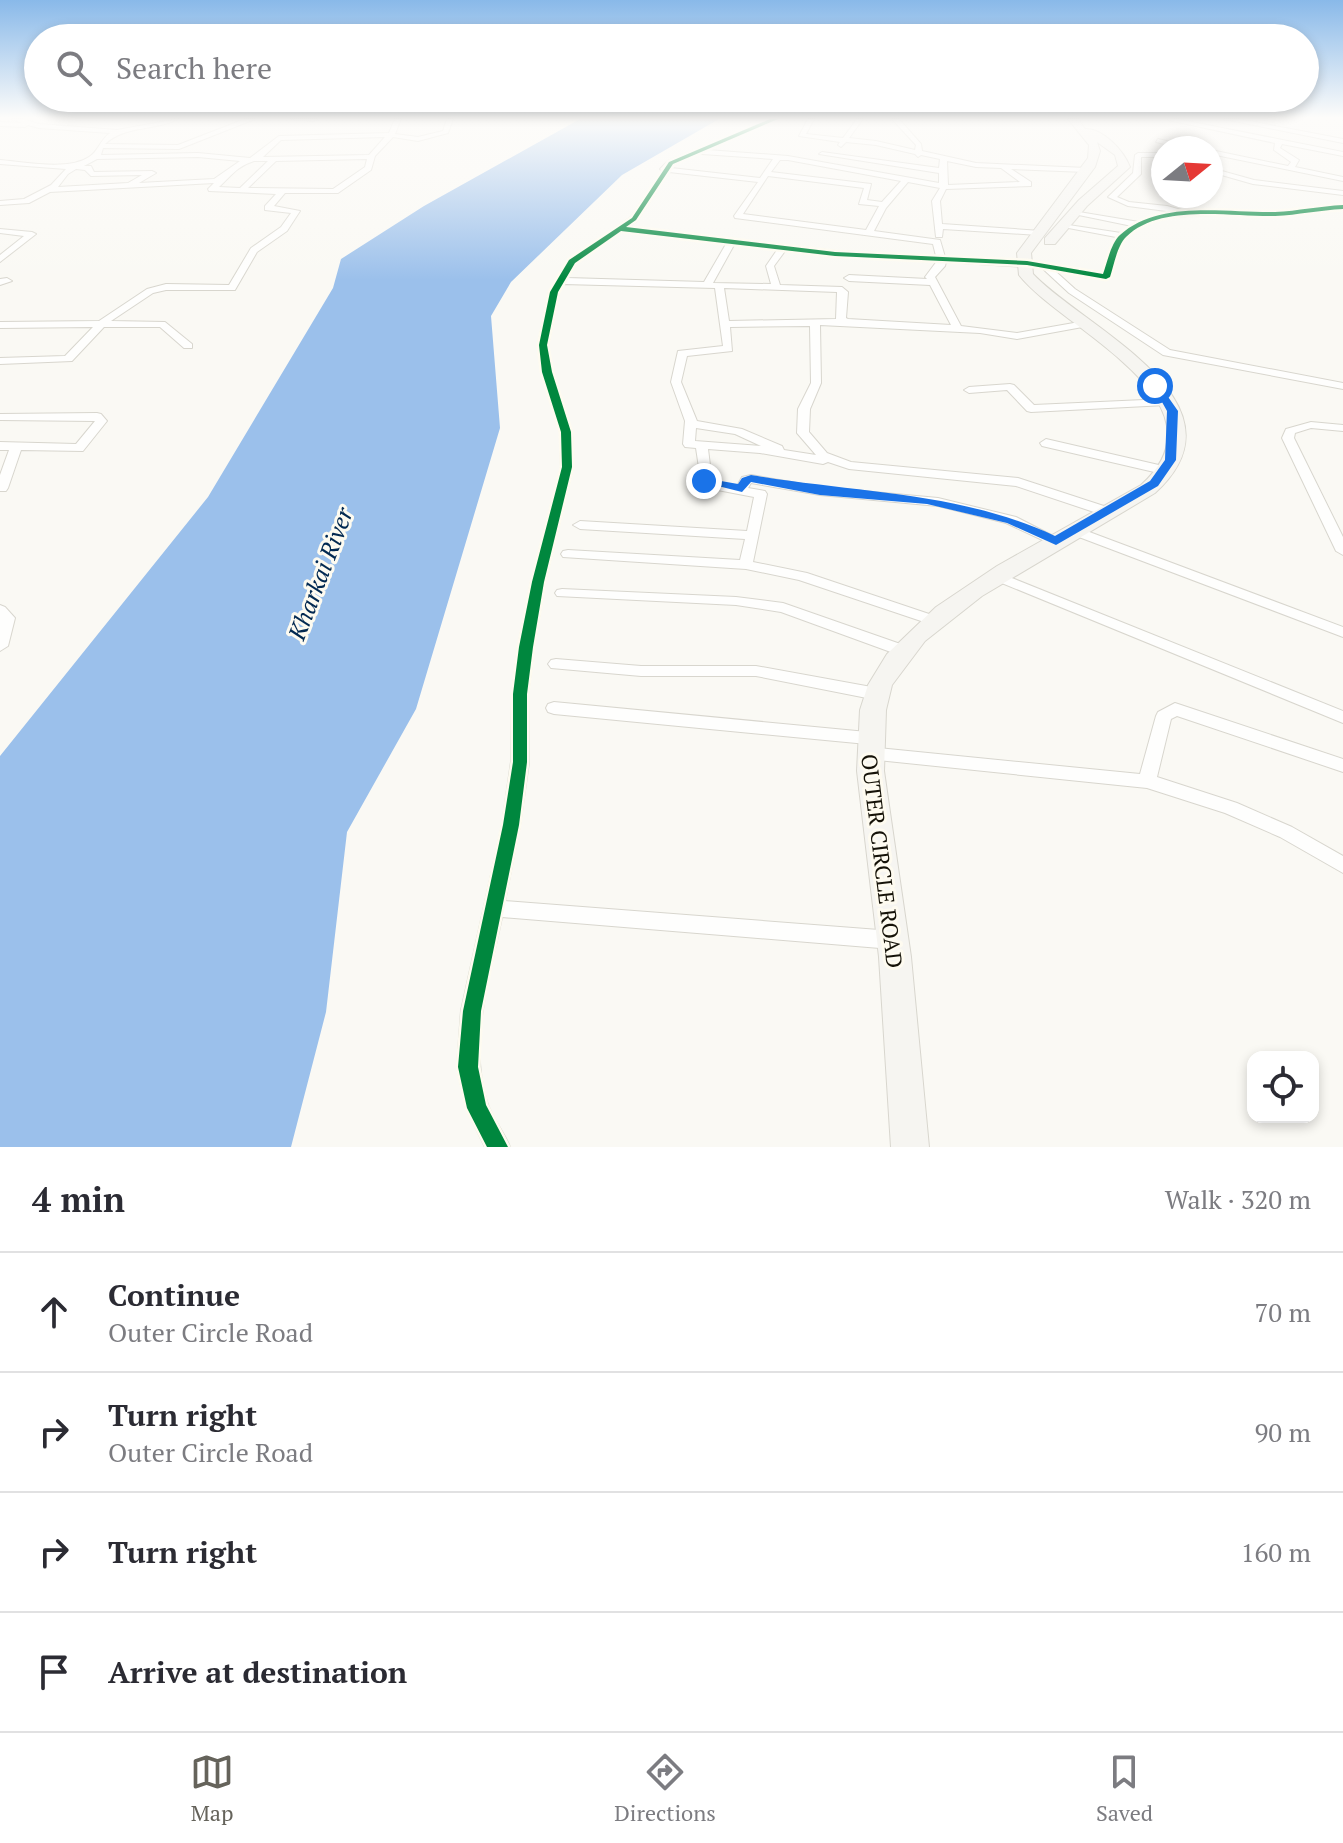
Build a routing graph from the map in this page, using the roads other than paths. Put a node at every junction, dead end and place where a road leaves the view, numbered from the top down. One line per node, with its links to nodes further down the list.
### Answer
1 (65, 173): 26 (street)
2 (91, 173): 24 (street)
3 (233, 173): 20 (street)
4 (260, 173): 27 (street)
5 (362, 173): 28 (street)
6 (662, 173): 40 (street)
7 (694, 173): 18 (street)
8 (767, 173): 19 (street)
9 (871, 173): 21 (street)
10 (944, 173): 25 (street)
11 (1012, 173): 25 (street)
12 (1084, 173): 43 (main road)
13 (1118, 173): 35 (main road)
14 (1137, 173): 32 (street)
15 (1223, 173): 29 (street)
16 (1311, 173): 22 (street)
17 (190, 175): 23 (street)
18 (715, 175): 19 (street)
19 (764, 177): 31 (street); 42 (street)
20 (223, 179): 23 (street); 27 (street)
21 (906, 179): 25 (street); 31 (street)
22 (1343, 179)
23 (179, 184): 24 (street)
24 (128, 186): 26 (street)
25 (944, 186): 38 (street)
26 (48, 190): 30 (street)
27 (242, 190): 28 (street)
28 (278, 191): 64 (street)
29 (1343, 193)
30 (0, 203)
31 (883, 204): 42 (street)
32 (1151, 205)
33 (1343, 207): 36 (street)
34 (1172, 208): 36 (street)
35 (1073, 213): 37 (street); 39 (main road)
36 (1186, 214): 37 (street)
37 (1142, 225): 44 (street)
38 (938, 226): 43 (street); 46 (street)
39 (1062, 226): 44 (street); 50 (main road)
40 (622, 229): 45 (street); 53 (street)
41 (0, 231): 48 (street)
42 (869, 233): 46 (street)
43 (1038, 233): 50 (main road)
44 (1123, 236): 51 (street)
45 (731, 242): 47 (street); 55 (street)
46 (940, 243): 49 (street)
47 (782, 248): 49 (street); 57 (street)
48 (0, 259)
49 (942, 259): 50 (street); 54 (street)
50 (1033, 263): 51 (street); 58 (street); 62 (main road)
51 (1065, 271): 58 (street)
52 (849, 278): 54 (street)
53 (559, 281): 55 (street); 105 (street)
54 (933, 282): 65 (street)
55 (707, 286): 56 (street)
56 (719, 286): 57 (street); 61 (street)
57 (776, 287): 60 (street)
58 (1072, 291): 68 (street)
59 (815, 321): 60 (street); 61 (street); 79 (street)
60 (846, 322): 65 (street)
61 (725, 324): 72 (street)
62 (1085, 324): 65 (street); 70 (main road)
63 (0, 325): 64 (street)
64 (100, 326): 66 (street); 67 (street)
65 (958, 329)
66 (188, 346)
67 (0, 361)
68 (1343, 386)
69 (969, 390): 70 (street)
70 (1166, 402): 80 (main road)
71 (0, 417): 76 (street)
72 (691, 424): 77 (street); 78 (street)
73 (1343, 428): 87 (street)
74 (1046, 443): 80 (street)
75 (0, 446): 76 (street)
76 (16, 446): 81 (street)
77 (702, 447): 78 (street); 82 (street)
78 (785, 453): 79 (street)
79 (835, 462): 83 (street)
80 (1163, 470): 83 (main road, OUTER CIRCLE ROAD)
81 (2, 488)
82 (742, 488): 85 (street); 86 (street)
83 (1108, 512): 86 (main road, OUTER CIRCLE ROAD)
84 (580, 525): 85 (street)
85 (753, 535): 89 (street)
86 (1066, 536): 90 (main road, OUTER CIRCLE ROAD); 94 (street)
87 (1343, 551)
88 (568, 554): 89 (street)
89 (746, 565): 93 (street)
90 (997, 576): 93 (main road, OUTER CIRCLE ROAD); 100 (street)
91 (562, 593): 96 (street)
92 (0, 610): 95 (street)
93 (936, 621): 96 (main road, OUTER CIRCLE ROAD)
94 (1343, 632)
95 (0, 646)
96 (904, 651): 98 (main road, OUTER CIRCLE ROAD)
97 (556, 664): 98 (street)
98 (877, 694): 101 (main road, OUTER CIRCLE ROAD)
99 (554, 708): 101 (street)
100 (1343, 717)
101 (868, 746): 103 (street); 106 (main road, OUTER CIRCLE ROAD)
102 (1343, 766): 103 (street)
103 (1147, 781): 104 (street)
104 (1343, 865)
105 (494, 908): 106 (street); 107 (street)
106 (893, 940): 108 (main road, OUTER CIRCLE ROAD)
107 (498, 1147)
108 (910, 1147)

